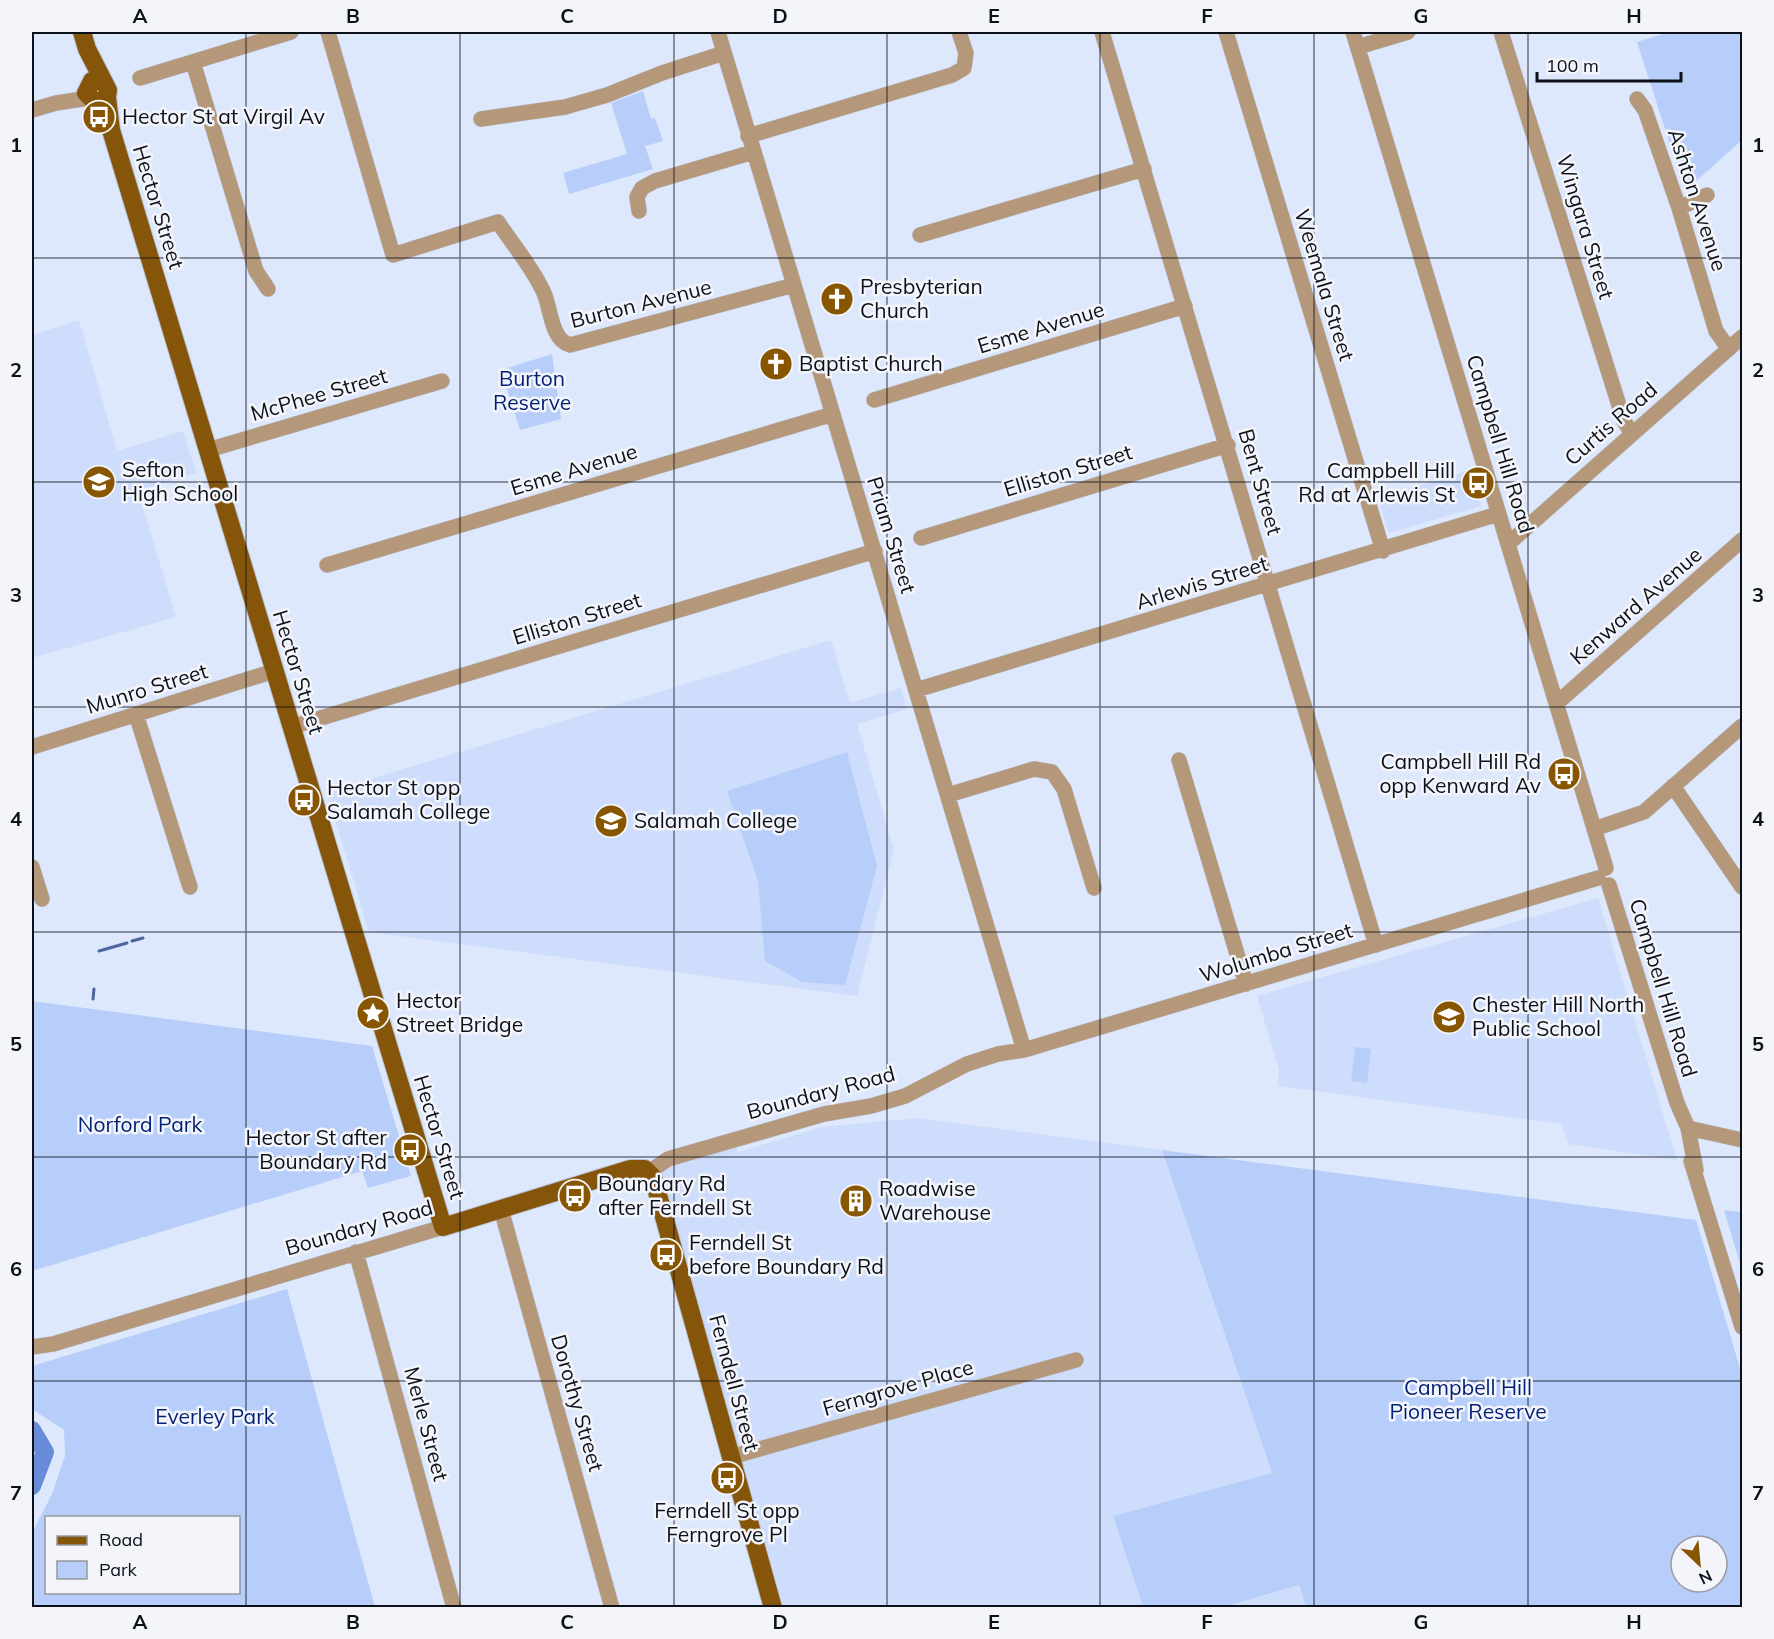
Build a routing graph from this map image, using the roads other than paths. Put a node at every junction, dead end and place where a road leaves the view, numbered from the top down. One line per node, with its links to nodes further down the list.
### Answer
1 (291, 32): 10 (street)
2 (328, 32): 27 (street, Burton Avenue)
3 (717, 32): 13 (street, Priam Street)
4 (959, 32): 20 (street)
5 (1102, 32): 22 (street, Bent Street)
6 (1226, 32): 42 (street, Weemala Street)
7 (1353, 32): 12 (street, Campbell Hill Road)
8 (1408, 32): 12 (street)
9 (1501, 32): 35 (street, Wingara Street)
10 (275, 34): 14 (street)
11 (85, 40): 16 (main road, Hector Street)
12 (1358, 47): 38 (street, Campbell Hill Road)
13 (724, 53): 19 (street); 20 (street, Priam Street)
14 (193, 62): 15 (street); 28 (street)
15 (140, 78)
16 (95, 91): 18 (street); 37 (main road, Hector Street)
17 (1637, 99): 24 (street, Ashton Avenue)
18 (32, 110)
19 (481, 119)
20 (748, 136): 21 (street, Priam Street)
21 (753, 152): 25 (street); 27 (street, Priam Street)
22 (1144, 169): 26 (street); 29 (street, Bent Street)
23 (1707, 195): 24 (street)
24 (1679, 208): 31 (street, Ashton Avenue)
25 (639, 211)
26 (920, 235)
27 (794, 285): 34 (street, Priam Street)
28 (268, 289)
29 (1185, 306): 33 (street, Esme Avenue); 36 (street, Bent Street)
30 (1743, 336): 31 (street, Curtis Road)
31 (1729, 349): 35 (street, Curtis Road)
32 (442, 381): 37 (street, McPhee Street)
33 (874, 400)
34 (832, 414): 43 (street, Priam Street); 44 (street, Esme Avenue)
35 (1632, 434): 41 (street, Curtis Road)
36 (1228, 445): 39 (street, Elliston Street); 45 (street, Bent Street)
37 (208, 450): 46 (main road, Hector Street)
38 (1498, 514): 41 (street, Campbell Hill Road); 42 (street, Arlewis Street)
39 (921, 538)
40 (1743, 540): 48 (street, Kenward Avenue)
41 (1508, 544): 48 (street, Campbell Hill Road)
42 (1383, 550): 45 (street, Arlewis Street)
43 (875, 551): 47 (street, Priam Street); 51 (street, Elliston Street)
44 (327, 565)
45 (1268, 585): 47 (street, Arlewis Street); 63 (street, Bent Street)
46 (274, 671): 49 (street, Munro Street); 51 (main road, Hector Street)
47 (916, 690): 55 (street, Priam Street)
48 (1557, 704): 56 (street, Campbell Hill Road)
49 (136, 714): 52 (street, Munro Street); 59 (street)
50 (1743, 726): 54 (street)
51 (291, 727): 73 (main road, Hector Street)
52 (32, 747)
53 (1179, 760): 64 (street)
54 (1673, 786): 56 (street); 60 (street)
55 (948, 795): 61 (street); 65 (street, Priam Street)
56 (1594, 829): 58 (street, Campbell Hill Road)
57 (32, 867): 62 (street)
58 (1604, 877): 63 (street, Wolumba Street); 67 (street, Campbell Hill Road)
59 (190, 887)
60 (1743, 887)
61 (1094, 888)
62 (42, 899)
63 (1376, 945): 64 (street, Wolumba Street)
64 (1246, 984): 65 (street, Wolumba Street)
65 (1024, 1050): 66 (street, Wolumba Street)
66 (967, 1064): 71 (street, Boundary Road)
67 (1677, 1103): 68 (street, Campbell Hill Road); 70 (street, Campbell Hill Road)
68 (1688, 1128): 69 (street); 70 (street, Campbell Hill Road)
69 (1737, 1139): 70 (street)
70 (1696, 1164): 75 (street, Campbell Hill Road)
71 (649, 1172): 72 (main road, Boundary Road); 78 (main road, Ferndell Street)
72 (501, 1209): 73 (main road, Boundary Road); 80 (street, Dorothy Street)
73 (442, 1227): 74 (street, Boundary Road)
74 (356, 1252): 76 (street, Boundary Road); 79 (street, Merle Street)
75 (1743, 1327)
76 (32, 1347)
77 (1076, 1360): 78 (street, Ferngrove Place)
78 (731, 1457): 81 (main road, Ferndell Street)
79 (454, 1608)
80 (612, 1608)
81 (773, 1608)

